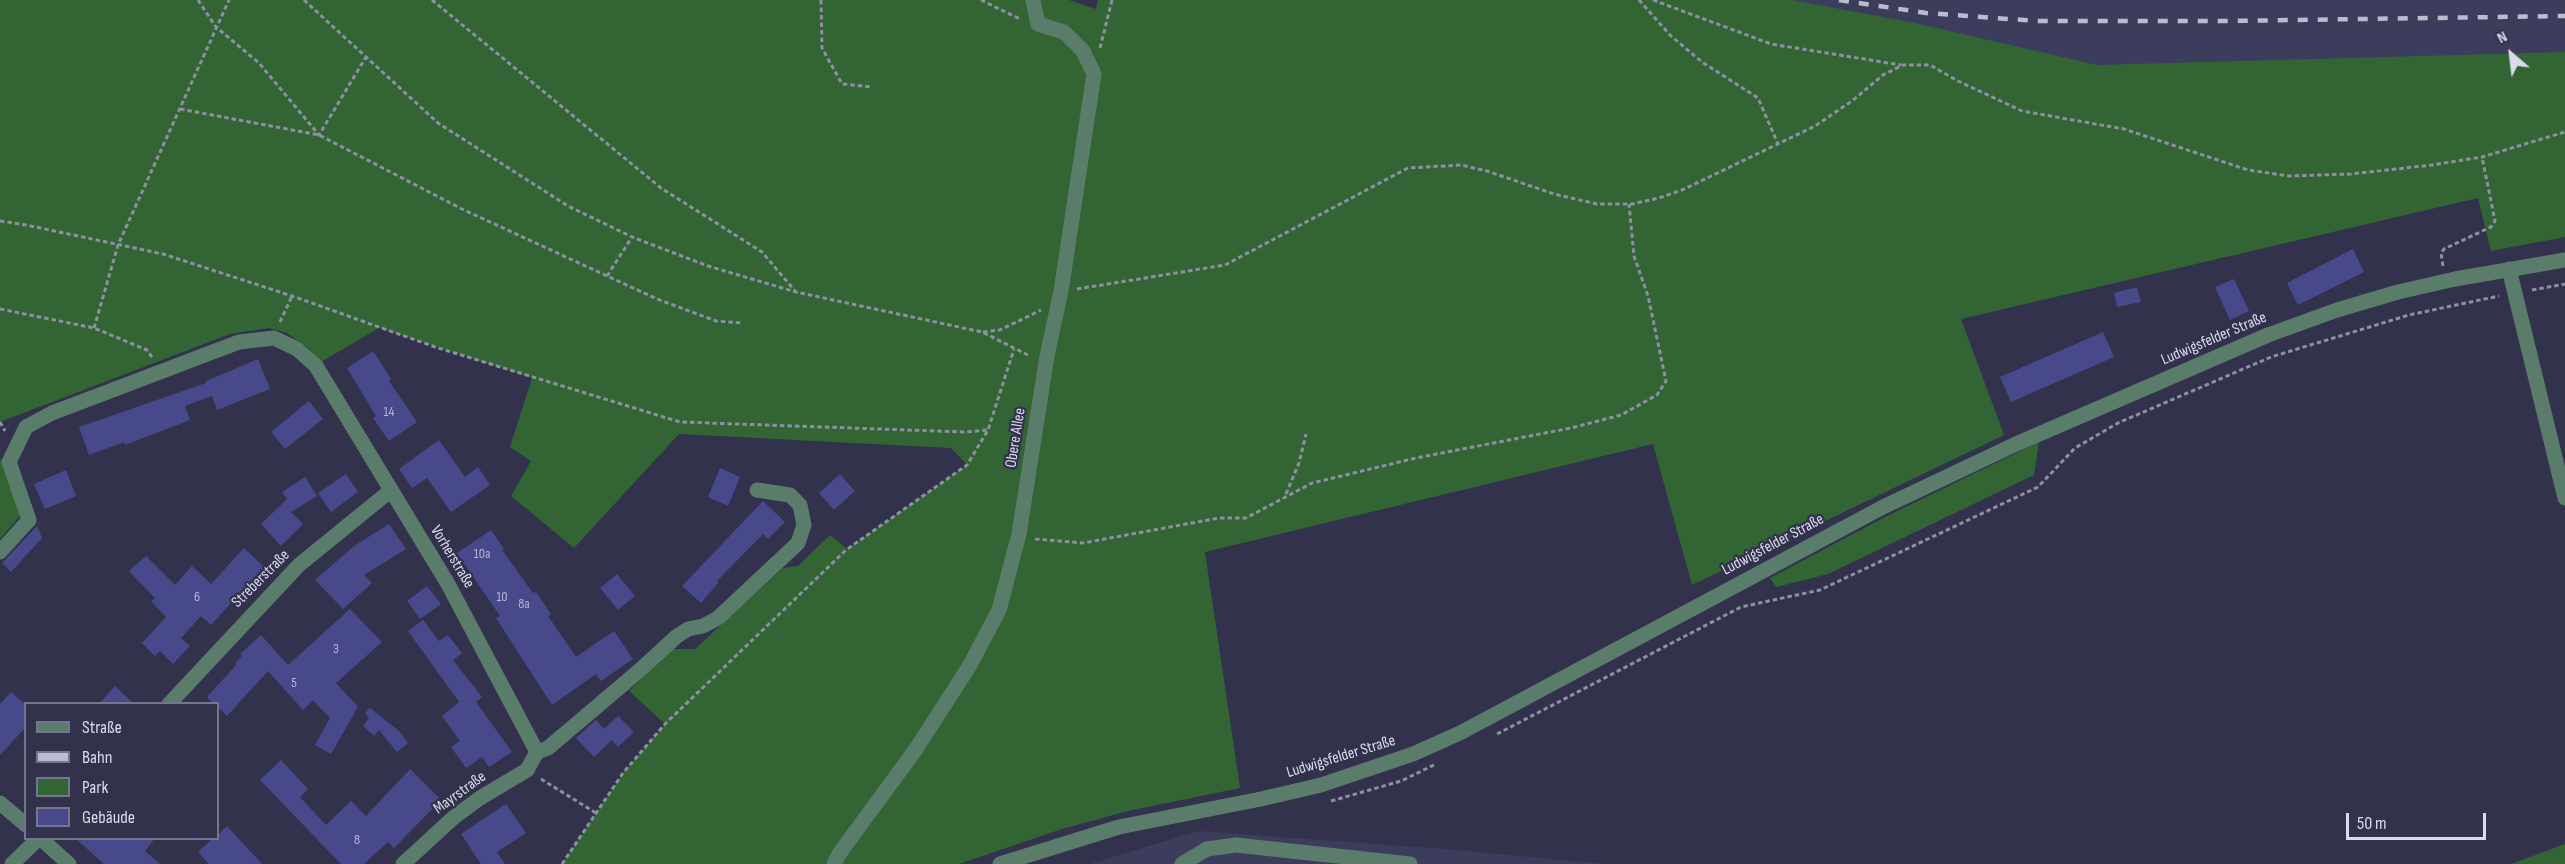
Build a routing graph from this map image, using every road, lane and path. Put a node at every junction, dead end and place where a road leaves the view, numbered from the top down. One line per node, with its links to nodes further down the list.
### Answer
1 (198, 0): 12 (path)
2 (229, 0): 12 (path)
3 (304, 0): 13 (path)
4 (432, 0): 32 (path)
5 (821, 0): 16 (path)
6 (981, 0): 11 (path)
7 (1033, 0): 11 (street)
8 (1112, 0): 15 (path)
9 (1639, 0): 20 (path)
10 (1653, 0): 14 (path)
11 (1038, 24): 15 (street)
12 (216, 27): 17 (path); 19 (path)
13 (366, 57): 19 (path); 24 (path)
14 (1903, 65): 20 (path); 21 (path)
15 (1094, 74): 31 (street, Obere Allee)
16 (872, 87)
17 (180, 109): 19 (path); 25 (path)
18 (2565, 132): 21 (path)
19 (319, 135): 29 (path)
20 (1779, 144): 22 (path)
21 (2482, 157): 26 (path)
22 (1629, 204): 31 (path); 48 (path)
23 (0, 221): 25 (path)
24 (632, 237): 29 (path); 32 (path)
25 (118, 245): 34 (path); 38 (path)
26 (2441, 258)
27 (2565, 260): 28 (street, Ludwigsfelder Straße)
28 (2509, 270): 33 (street); 69 (street, Ludwigsfelder Straße)
29 (607, 276): 37 (path)
30 (2565, 284): 33 (path)
31 (1060, 291): 35 (street, Obere Allee)
32 (796, 292): 39 (path)
33 (2515, 293): 49 (street); 53 (path)
34 (292, 296): 40 (path); 44 (path)
35 (1057, 308): 39 (path); 42 (street, Obere Allee)
36 (0, 309): 38 (path)
37 (742, 323)
38 (94, 328): 43 (path)
39 (982, 332): 41 (path)
40 (274, 338): 43 (street); 47 (street, Vorherstraße)
41 (1014, 349): 42 (path); 44 (path)
42 (1047, 356): 50 (street, Obere Allee)
43 (162, 370): 51 (street)
44 (988, 430): 59 (path)
45 (1305, 434): 48 (path)
46 (757, 490): 54 (street)
47 (390, 491): 52 (street, Streberstraße); 54 (street, Vorherstraße)
48 (1285, 496): 50 (path)
49 (2565, 498)
50 (1019, 534): 68 (street, Obere Allee)
51 (0, 552)
52 (171, 702)
53 (1487, 739)
54 (537, 752): 56 (street)
55 (1444, 760): 58 (path)
56 (527, 770): 59 (path); 66 (street, Mayrstraße)
57 (0, 803): 60 (street)
58 (1324, 803)
59 (596, 813): 67 (path)
60 (24, 823)
61 (38, 840): 64 (street)
62 (42, 840): 65 (street)
63 (1283, 850): 70 (street); 71 (street); 72 (street)
64 (12, 864)
65 (69, 864)
66 (403, 864)
67 (562, 864)
68 (834, 864)
69 (1000, 864)
70 (1182, 864)
71 (1291, 864)
72 (1410, 864)

